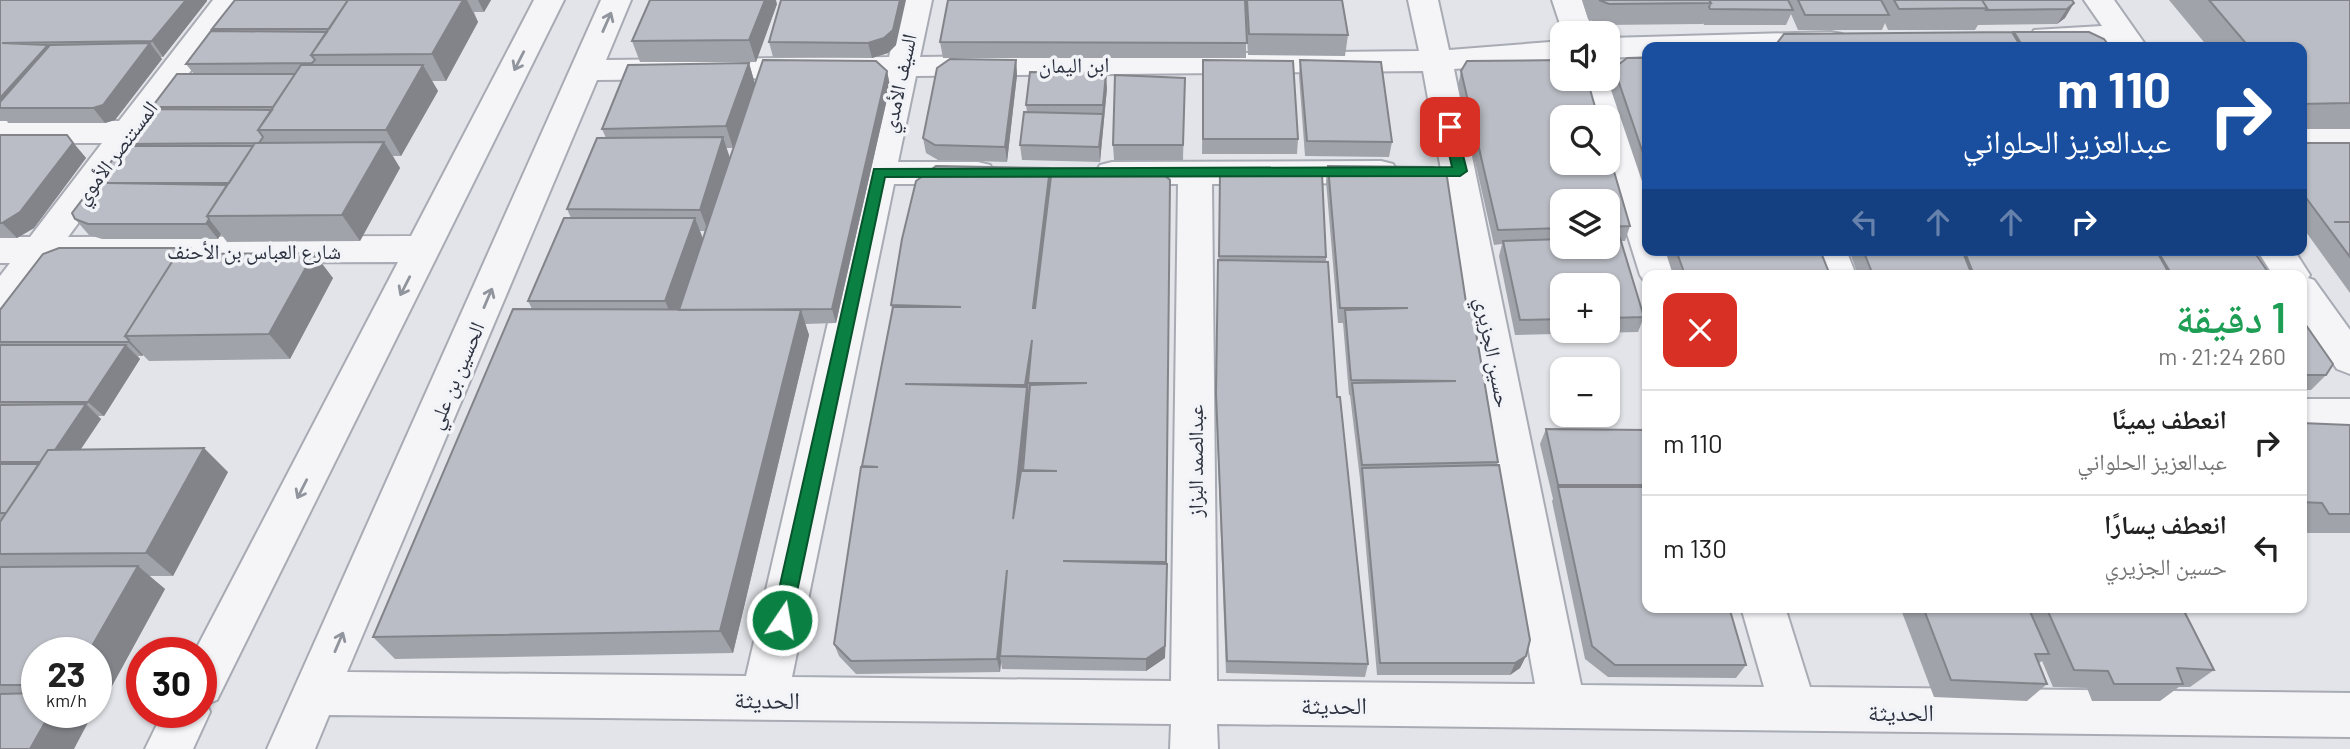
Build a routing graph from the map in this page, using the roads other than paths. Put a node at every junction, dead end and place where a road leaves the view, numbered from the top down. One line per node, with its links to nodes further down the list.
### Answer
1 (228, 0): 20 (street, المستنصر الأموي)
2 (549, 0): 30 (street, one-way to 30)
3 (616, 0): 18 (street, الحسين بن علي, one-way to 3)
4 (917, 0): 17 (street, السيف الأمدي)
5 (1423, 0): 16 (street, حسين الجزيري)
6 (1567, 0): 8 (street)
7 (2099, 0): 11 (street)
8 (1574, 21)
9 (2013, 37): 11 (street)
10 (1861, 40): 12 (street)
11 (2128, 41)
12 (1811, 42)
13 (1642, 47): 14 (street)
14 (1620, 48)
15 (1550, 52): 16 (street, ابن اليمان)
16 (1434, 61): 17 (street, ابن اليمان); 24 (street, حسين الجزيري)
17 (902, 66): 18 (street, ابن اليمان); 25 (street, السيف الأمدي)
18 (586, 70): 40 (street, الحسين بن علي, one-way to 18)
19 (0, 132): 20 (street)
20 (130, 132): 32 (street, المستنصر الأموي)
21 (2307, 139): 22 (street)
22 (2350, 139)
23 (1620, 159): 29 (street)
24 (1437, 172): 28 (street); 43 (street, حسين الجزيري)
25 (879, 173): 26 (street); 41 (street, السيف الأمدي)
26 (1003, 173)
27 (1085, 173): 28 (street)
28 (1195, 173): 42 (street, عبدالصمد البزاز)
29 (1642, 225)
30 (424, 249): 32 (street, شارع العباس بن الأحنف); 39 (street, one-way to 39)
31 (0, 250): 32 (street, شارع العباس بن الأحنف)
32 (40, 250): 34 (street, المستنصر الأموي)
33 (2307, 298): 35 (street)
34 (0, 302)
35 (2350, 359)
36 (2307, 415): 37 (street)
37 (2350, 415)
38 (1765, 613): 44 (street)
39 (217, 654)
40 (318, 693): 41 (street, الحديثة); 48 (street, الحسين بن علي)
41 (764, 699): 42 (street, الحديثة)
42 (1193, 704): 43 (street, الحديثة); 49 (street, عبدالصمد البزاز)
43 (1562, 704): 44 (street, الحديثة)
44 (1794, 710): 45 (street, الحديثة)
45 (2350, 715)
46 (179, 728): 47 (street)
47 (169, 749)
48 (291, 749)
49 (1194, 749)

